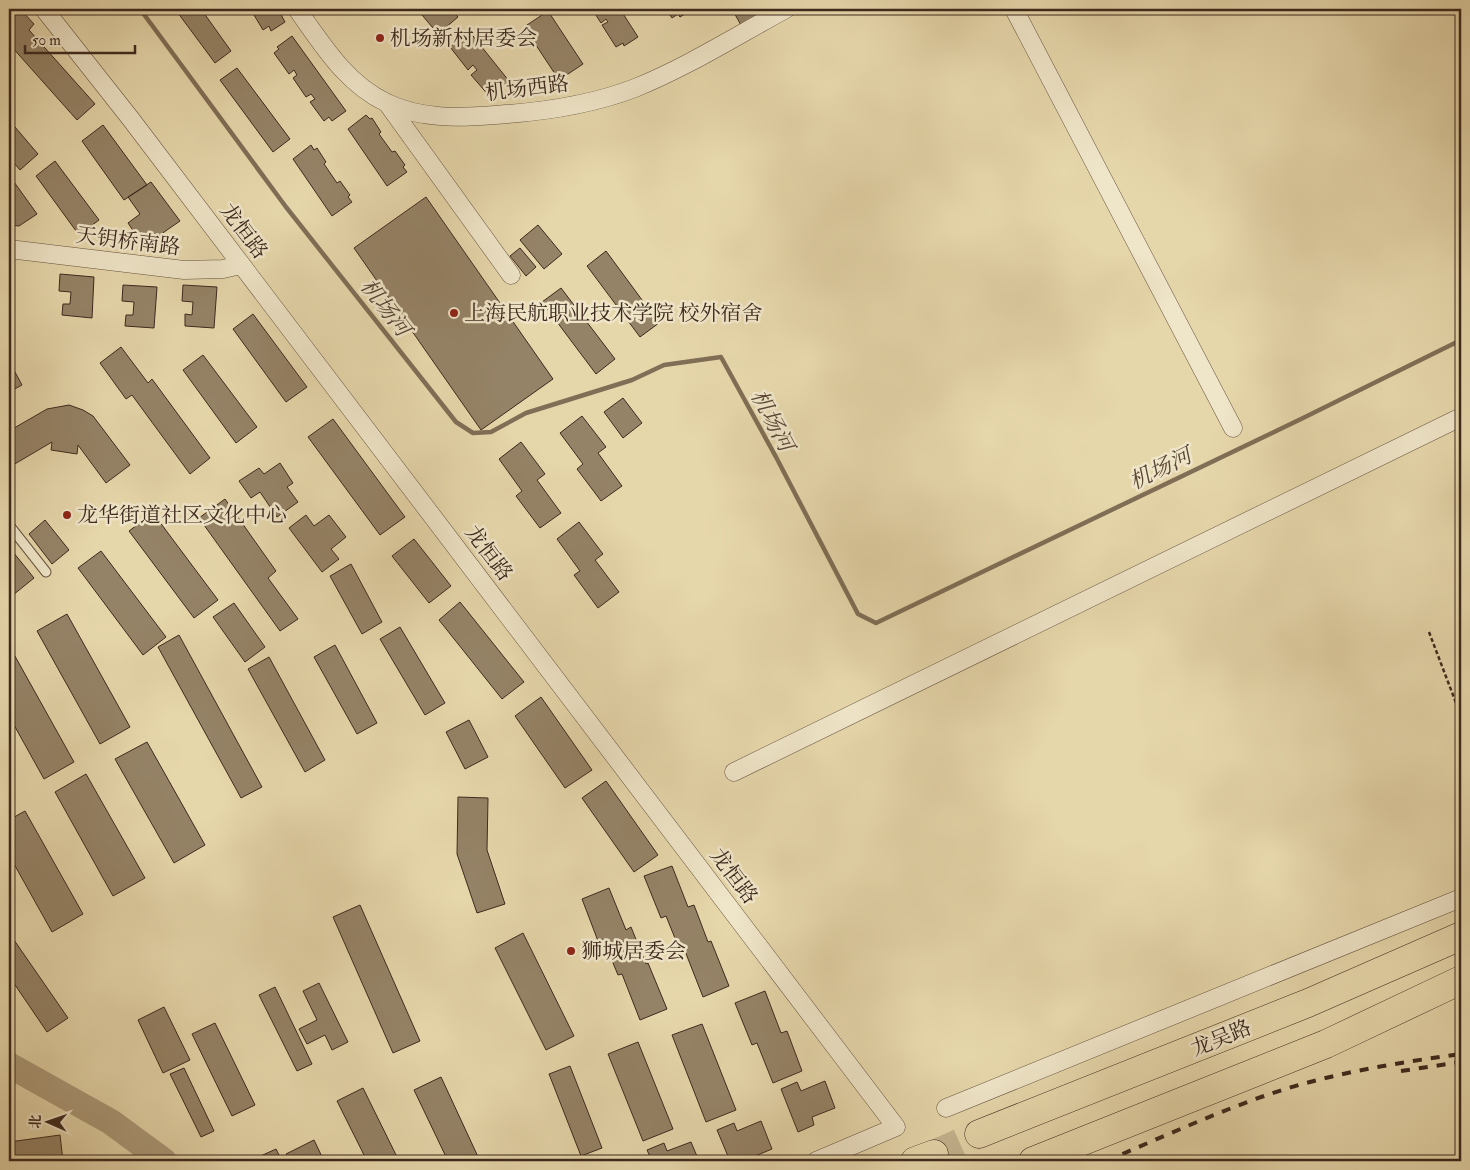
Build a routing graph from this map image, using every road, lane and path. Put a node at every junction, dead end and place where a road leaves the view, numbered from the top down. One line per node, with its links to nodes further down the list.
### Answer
1 (44, 9): 7 (street, 龙恒路)
2 (297, 9): 5 (street, 机场西路)
3 (786, 9): 5 (street, 机场西路)
4 (1014, 9): 10 (street)
5 (387, 103): 8 (street)
6 (9, 249): 7 (street, 天钥桥南路)
7 (241, 265): 21 (street, 龙恒路)
8 (511, 275)
9 (1461, 418): 15 (street)
10 (1232, 428)
11 (9, 525): 12 (lane)
12 (46, 572)
13 (1429, 632): 14 (path)
14 (1461, 716)
15 (734, 772)
16 (1461, 898): 19 (street)
17 (1461, 936): 20 (main road, 龙吴路)
18 (1461, 980): 22 (main road)
19 (946, 1108)
20 (979, 1134)
21 (816, 1161)
22 (1033, 1161)

